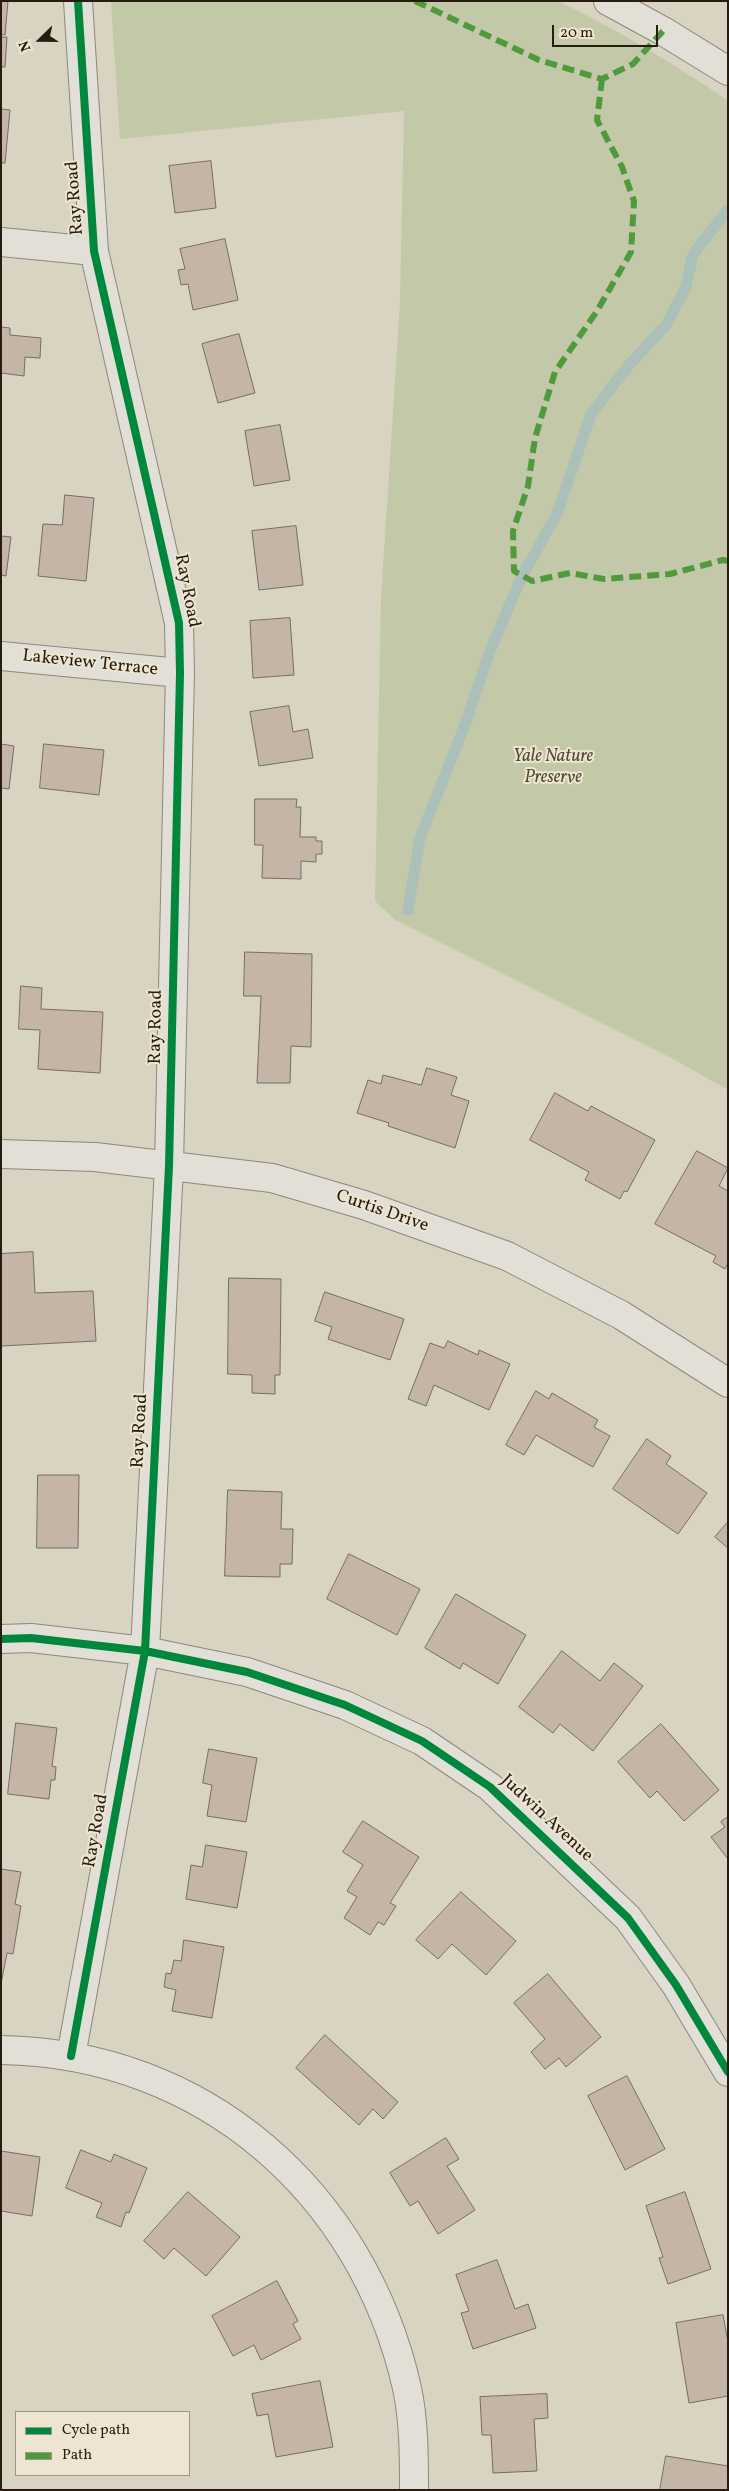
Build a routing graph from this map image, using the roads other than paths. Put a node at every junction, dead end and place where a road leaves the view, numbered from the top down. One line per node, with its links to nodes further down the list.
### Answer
1 (78, 1): 5 (street, Ray Road)
2 (608, 1): 3 (street)
3 (728, 71)
4 (1, 242): 5 (street)
5 (94, 251): 7 (street, Ray Road)
6 (1, 656): 7 (street, Lakeview Terrace)
7 (180, 673): 9 (street, Ray Road)
8 (1, 1154): 9 (street, Curtis Drive)
9 (169, 1166): 10 (street, Curtis Drive); 12 (street, Ray Road)
10 (728, 1383)
11 (1, 1639): 12 (street, Judwin Avenue)
12 (145, 1651): 14 (street, Ray Road); 15 (street, Judwin Avenue)
13 (1, 2050): 14 (street)
14 (71, 2056): 16 (street)
15 (728, 2072)
16 (414, 2490)

